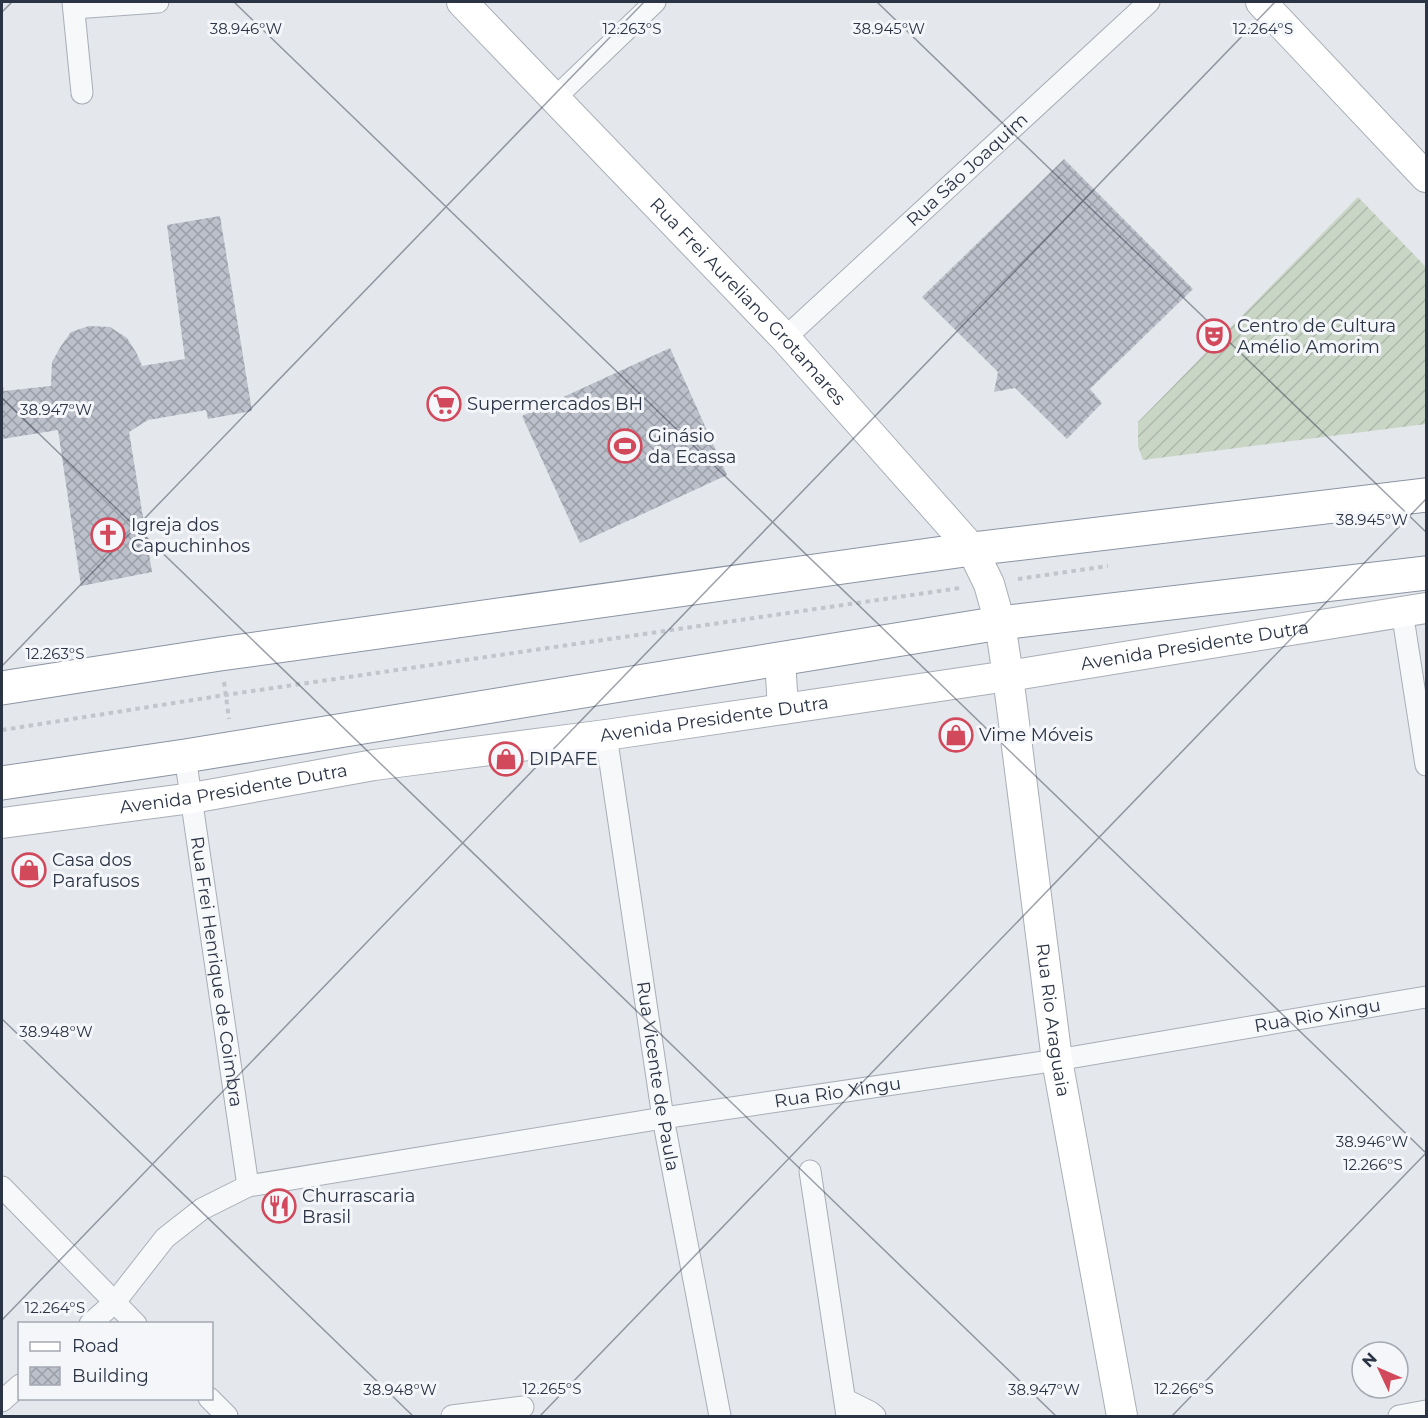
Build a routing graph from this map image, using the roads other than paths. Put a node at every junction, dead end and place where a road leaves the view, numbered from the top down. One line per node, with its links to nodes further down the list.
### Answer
1 (158, 2): 6 (street)
2 (462, 2): 8 (street, Rua Frei Aureliano Grotamares)
3 (656, 2): 8 (street)
4 (1149, 2): 10 (street, Rua São Joaquim)
5 (1262, 2): 9 (street)
6 (74, 5): 7 (street)
7 (82, 93)
8 (555, 98): 10 (street, Rua Frei Aureliano Grotamares)
9 (1426, 177)
10 (785, 338): 12 (street, Rua Frei Aureliano Grotamares)
11 (1426, 495): 12 (highway)
12 (972, 549): 16 (street, Rua Frei Aureliano Grotamares); 20 (highway)
13 (1426, 573): 14 (highway)
14 (1305, 587): 16 (highway); 17 (street)
15 (1414, 610): 17 (street, Avenida Presidente Dutra); 26 (street)
16 (1000, 623): 18 (highway); 19 (street, Rua Rio Araguaia)
17 (1308, 627): 19 (street, Avenida Presidente Dutra)
18 (780, 659): 21 (street); 22 (highway)
19 (1008, 676): 21 (street, Avenida Presidente Dutra); 31 (street, Rua Rio Araguaia)
20 (2, 688)
21 (783, 709): 23 (street, Avenida Presidente Dutra)
22 (368, 725): 24 (highway); 25 (street)
23 (606, 735): 25 (street, Avenida Presidente Dutra); 32 (street, Rua Vicente de Paula)
24 (185, 756): 27 (highway); 28 (street, Rua Frei Henrique de Coimbra)
25 (374, 765): 28 (street, Avenida Presidente Dutra)
26 (1426, 765)
27 (2, 783)
28 (192, 798): 29 (street, Avenida Presidente Dutra); 34 (street, Rua Frei Henrique de Coimbra)
29 (2, 823)
30 (1426, 997): 31 (street, Rua Rio Xingu)
31 (1057, 1060): 32 (street, Rua Rio Xingu); 49 (street, Rua Rio Araguaia)
32 (663, 1118): 34 (street, Rua Rio Xingu); 47 (street, Rua Vicente de Paula)
33 (810, 1171): 43 (street)
34 (248, 1186): 36 (street, Rua Rio Xingu)
35 (2, 1187): 36 (street)
36 (115, 1302): 37 (street, Rua Rio Xingu); 38 (street)
37 (91, 1322)
38 (135, 1322)
39 (18, 1387): 41 (street)
40 (211, 1400): 45 (street)
41 (2, 1401)
42 (523, 1407): 46 (street)
43 (847, 1408): 48 (street)
44 (1426, 1411): 50 (street)
45 (227, 1416)
46 (452, 1416)
47 (720, 1416)
48 (874, 1416)
49 (1122, 1416)
50 (1399, 1416)

